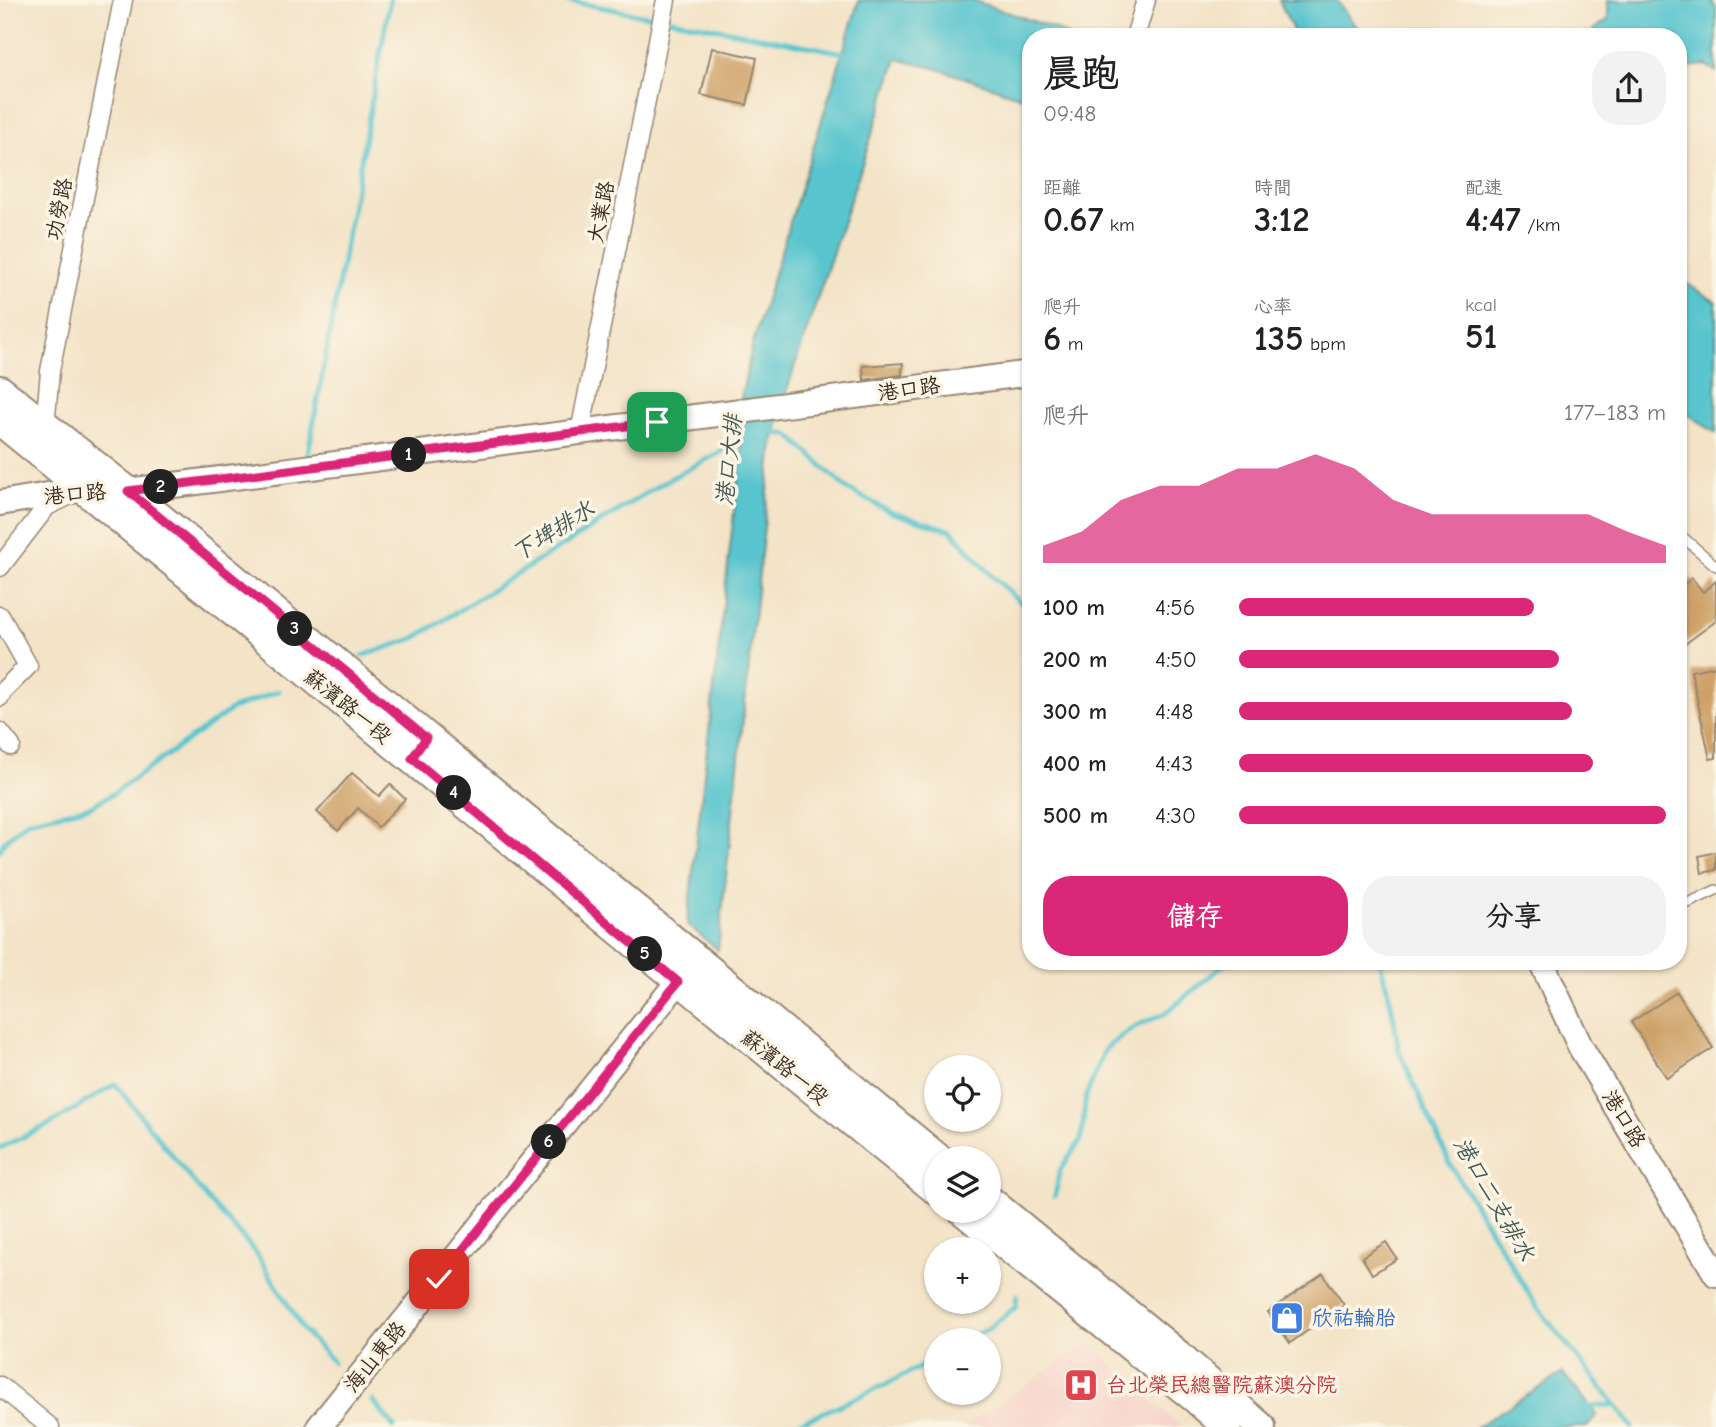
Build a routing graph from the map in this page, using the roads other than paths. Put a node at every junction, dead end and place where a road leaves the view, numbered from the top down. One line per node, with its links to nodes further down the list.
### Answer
1 (123, 0): 8 (street, 功勞路)
2 (666, 0): 9 (street, 大業路)
3 (1146, 0): 4 (street)
4 (1138, 28)
5 (1022, 374): 9 (street, 港口路)
6 (0, 390): 8 (main road, 蘇濱路一段)
7 (0, 421): 10 (main road, 蘇濱路一段)
8 (45, 427): 11 (main road, 蘇濱路一段)
9 (580, 432): 11 (street, 港口路)
10 (84, 489): 11 (street, 港口路); 12 (street, 港口路); 15 (street); 18 (main road, 蘇濱路一段)
11 (128, 491): 18 (main road, 蘇濱路一段)
12 (0, 503)
13 (1687, 541): 14 (lane)
14 (1716, 566)
15 (0, 567)
16 (0, 616): 17 (street)
17 (0, 697)
18 (419, 748): 22 (main road, 蘇濱路一段)
19 (1716, 890): 20 (lane)
20 (1687, 904)
21 (1545, 970): 27 (street, 港口路)
22 (688, 972): 23 (main road, 蘇濱路一段); 24 (main road, 蘇濱路一段); 30 (street, 海山東路)
23 (924, 1148)
24 (924, 1179)
25 (1001, 1210): 32 (main road)
26 (978, 1223): 31 (main road)
27 (1716, 1274)
28 (0, 1386): 29 (street)
29 (50, 1427)
30 (319, 1427)
31 (1227, 1427)
32 (1261, 1427)

